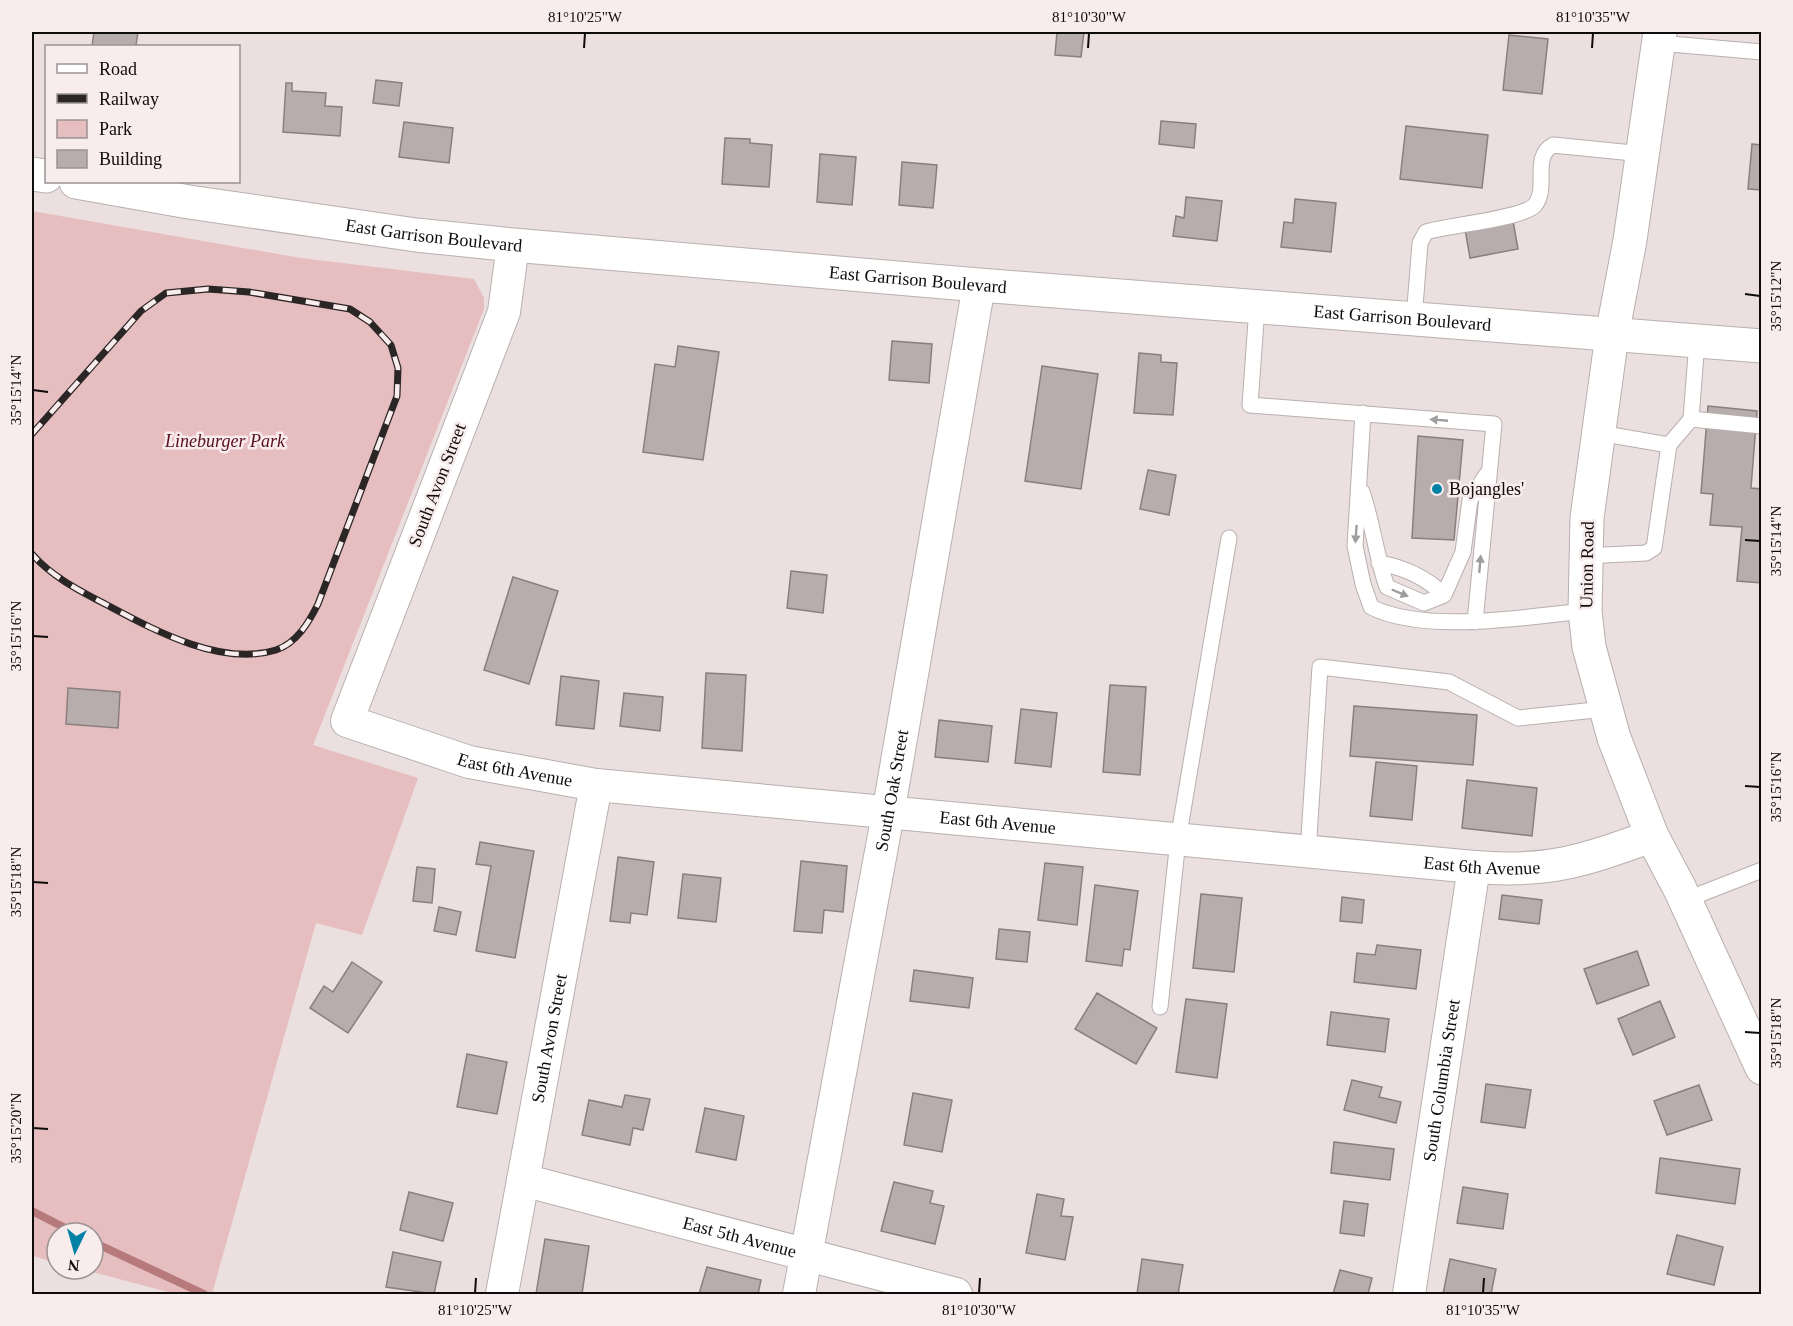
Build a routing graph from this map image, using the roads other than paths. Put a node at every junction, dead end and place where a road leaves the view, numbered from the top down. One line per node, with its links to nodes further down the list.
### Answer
1 (1660, 37): 2 (lane); 3 (main road, Union Road)
2 (1761, 52)
3 (1643, 154): 8 (lane); 9 (main road, Union Road)
4 (82, 183): 5 (main road, East Garrison Boulevard)
5 (513, 245): 6 (main road, East Garrison Boulevard); 26 (street, South Avon Street)
6 (979, 285): 7 (main road, East Garrison Boulevard); 28 (street, South Oak Street)
7 (1257, 307): 8 (main road, East Garrison Boulevard); 12 (lane)
8 (1414, 319): 9 (main road, East Garrison Boulevard)
9 (1612, 335): 10 (main road, East Garrison Boulevard); 15 (main road, Union Road)
10 (1697, 341): 11 (main road, East Garrison Boulevard); 13 (lane)
11 (1761, 346)
12 (1363, 413): 17 (lane, one-way to 12); 18 (lane)
13 (1691, 419): 14 (lane); 16 (lane)
14 (1761, 426)
15 (1599, 433): 16 (lane); 20 (main road, Union Road)
16 (1669, 446): 20 (lane)
17 (1488, 471): 22 (lane); 24 (lane, one-way to 17)
18 (1360, 484): 21 (lane); 24 (lane, one-way to 24)
19 (1229, 538): 30 (lane)
20 (1584, 556): 23 (main road, Union Road)
21 (1379, 563): 22 (lane); 22 (lane, one-way to 22)
22 (1444, 595)
23 (1585, 611): 24 (lane); 25 (main road, Union Road)
24 (1475, 622)
25 (1605, 709): 29 (main road, Union Road); 31 (lane)
26 (347, 721): 27 (street, East 6th Avenue)
27 (596, 785): 28 (street, East 6th Avenue); 37 (street, South Avon Street)
28 (888, 814): 30 (street, East 6th Avenue); 38 (street, South Oak Street)
29 (1652, 836): 32 (street, East 6th Avenue); 34 (main road, Union Road)
30 (1178, 840): 31 (street, East 6th Avenue); 35 (lane)
31 (1308, 852): 32 (street, East 6th Avenue)
32 (1474, 867): 42 (street, South Columbia Street)
33 (1761, 870): 34 (lane)
34 (1685, 900): 36 (main road, Union Road)
35 (1160, 1007)
36 (1761, 1068)
37 (523, 1180): 38 (street, East 5th Avenue); 39 (street, South Avon Street)
38 (806, 1257): 40 (street, South Oak Street); 41 (street, East 5th Avenue)
39 (502, 1294)
40 (799, 1294)
41 (956, 1294)
42 (1409, 1294)

